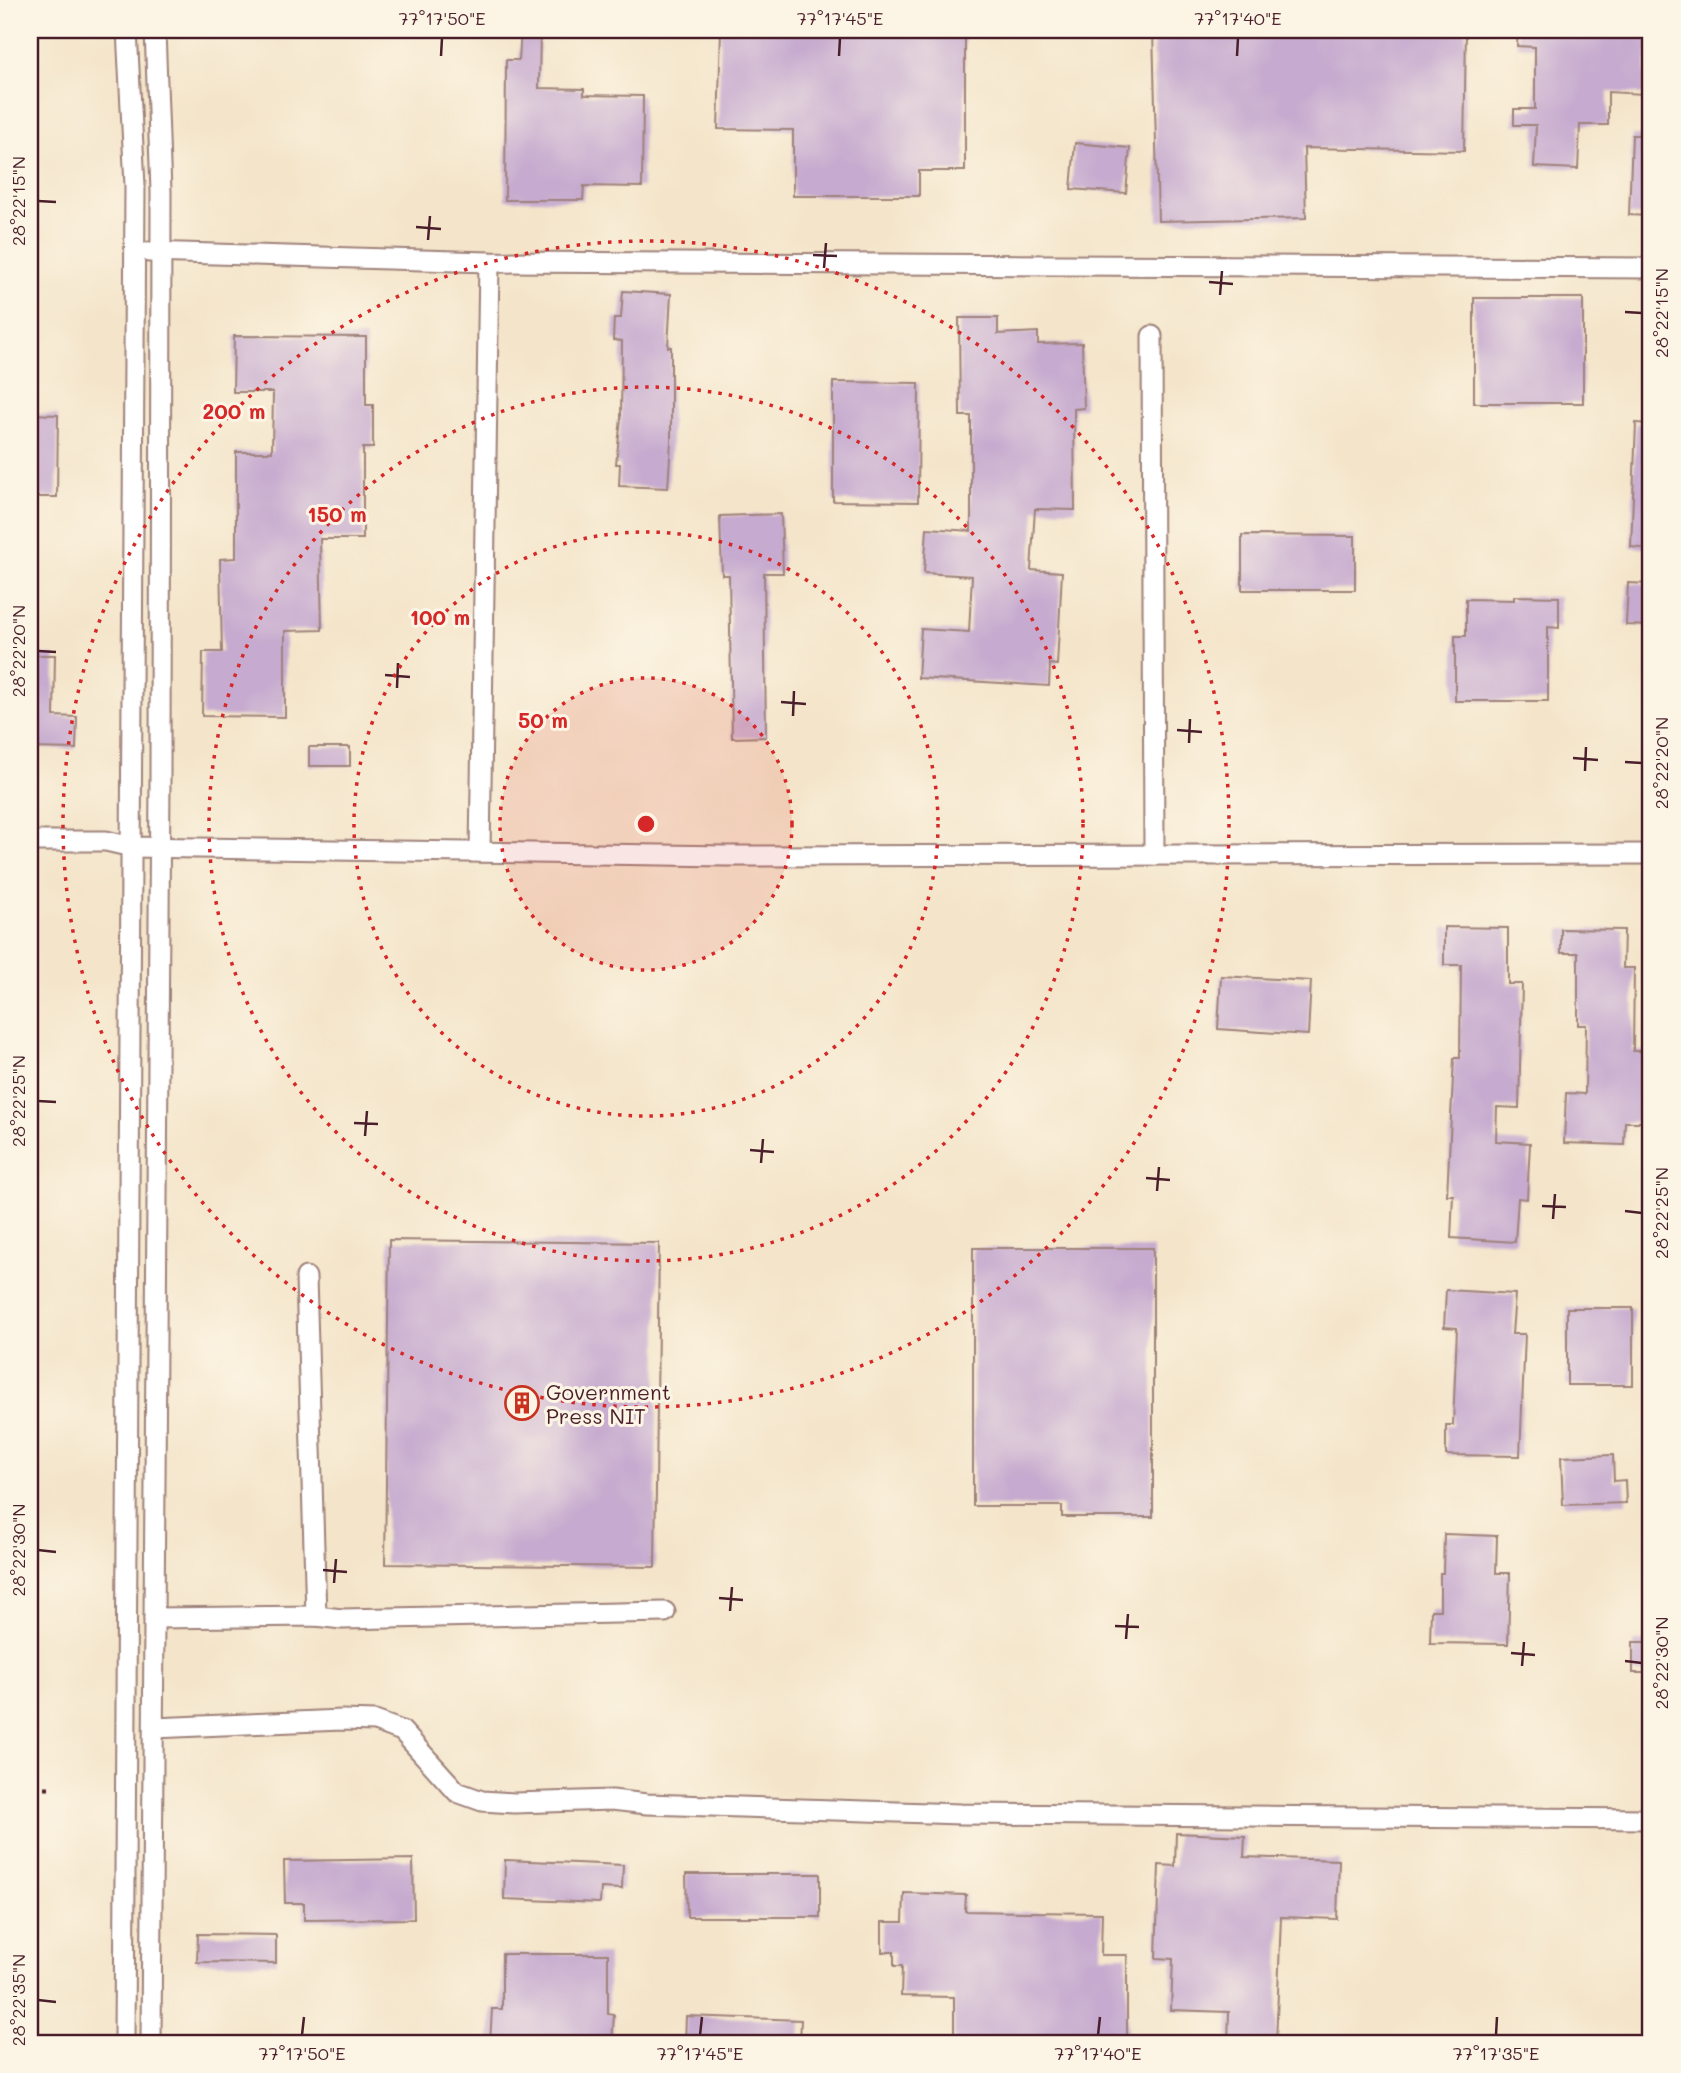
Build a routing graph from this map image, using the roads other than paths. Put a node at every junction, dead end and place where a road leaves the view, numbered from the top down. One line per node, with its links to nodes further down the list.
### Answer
1 (127, 30): 3 (street)
2 (155, 30): 4 (street)
3 (134, 252): 4 (street); 10 (street)
4 (161, 252): 5 (street); 9 (street)
5 (489, 262): 6 (street); 11 (street)
6 (1651, 268)
7 (1152, 336): 13 (street)
8 (30, 841): 10 (street)
9 (160, 846): 10 (street); 11 (street); 17 (street)
10 (132, 848): 20 (street)
11 (480, 852): 13 (street)
12 (1651, 854): 13 (street)
13 (1154, 855)
14 (306, 1277): 16 (street)
15 (665, 1612): 16 (street)
16 (316, 1616): 17 (street)
17 (155, 1618): 18 (street)
18 (154, 1728): 19 (street); 21 (street)
19 (1651, 1819)
20 (124, 2043)
21 (151, 2043)

